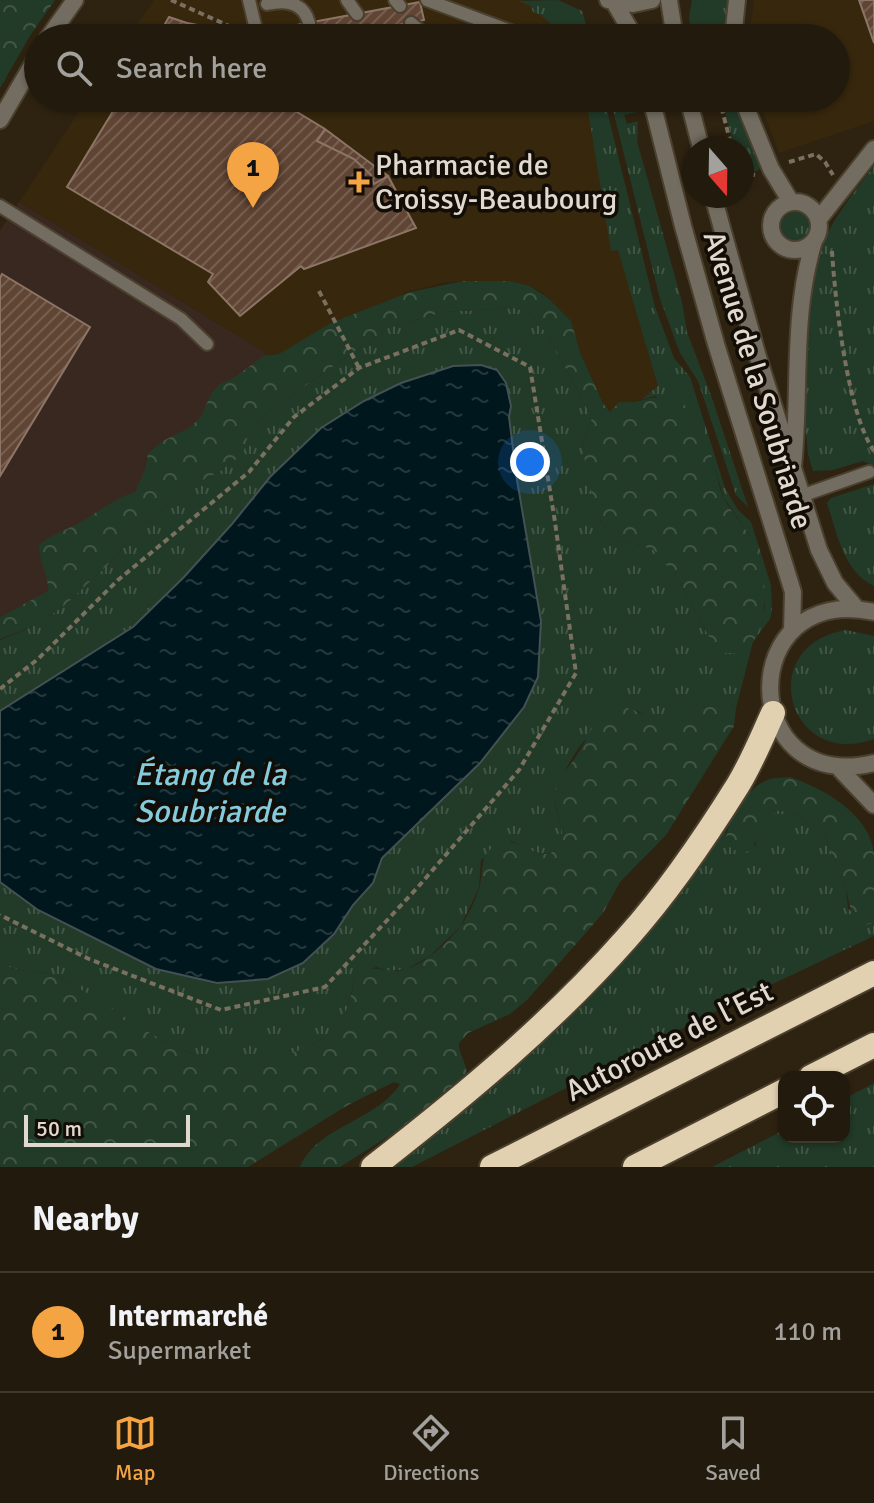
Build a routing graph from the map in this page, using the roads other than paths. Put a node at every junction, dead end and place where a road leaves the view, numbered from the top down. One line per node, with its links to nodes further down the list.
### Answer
1 (75, 0): 12 (street)
2 (347, 0): 10 (lane)
3 (427, 0): 14 (lane)
4 (652, 0): 7 (street)
5 (669, 0): 16 (street)
6 (737, 0): 17 (street)
7 (611, 1): 15 (street)
8 (269, 2): 9 (lane); 11 (lane)
9 (250, 4): 13 (lane)
10 (357, 14)
11 (309, 23)
12 (58, 24)
13 (255, 24)
14 (486, 24)
15 (626, 24)
16 (673, 24)
17 (734, 24)
18 (24, 79): 22 (street)
19 (654, 112): 36 (street, Avenue de la Soubriarde)
20 (692, 112): 23 (street)
21 (748, 112): 25 (street)
22 (0, 120)
23 (698, 136)
24 (874, 149): 28 (street)
25 (791, 202): 28 (street); 29 (street)
26 (0, 206): 30 (lane)
27 (716, 208): 31 (street, Avenue de la Soubriarde)
28 (818, 220): 29 (street)
29 (814, 241): 31 (street, Avenue de la Soubriarde)
30 (207, 344)
31 (792, 468): 33 (street, Avenue de la Soubriarde)
32 (869, 472): 33 (lane)
33 (801, 496): 34 (street, Avenue de la Soubriarde)
34 (856, 608): 35 (street); 36 (street)
35 (874, 612)
36 (792, 631): 37 (street)
37 (773, 713): 39 (street); 45 (highway)
38 (874, 763): 39 (street)
39 (838, 767): 40 (street)
40 (874, 805)
41 (874, 973): 46 (highway, Autoroute de l’Est)
42 (874, 1045): 43 (highway)
43 (823, 1071)
44 (778, 1094): 47 (highway)
45 (373, 1167)
46 (492, 1167)
47 (635, 1167)

